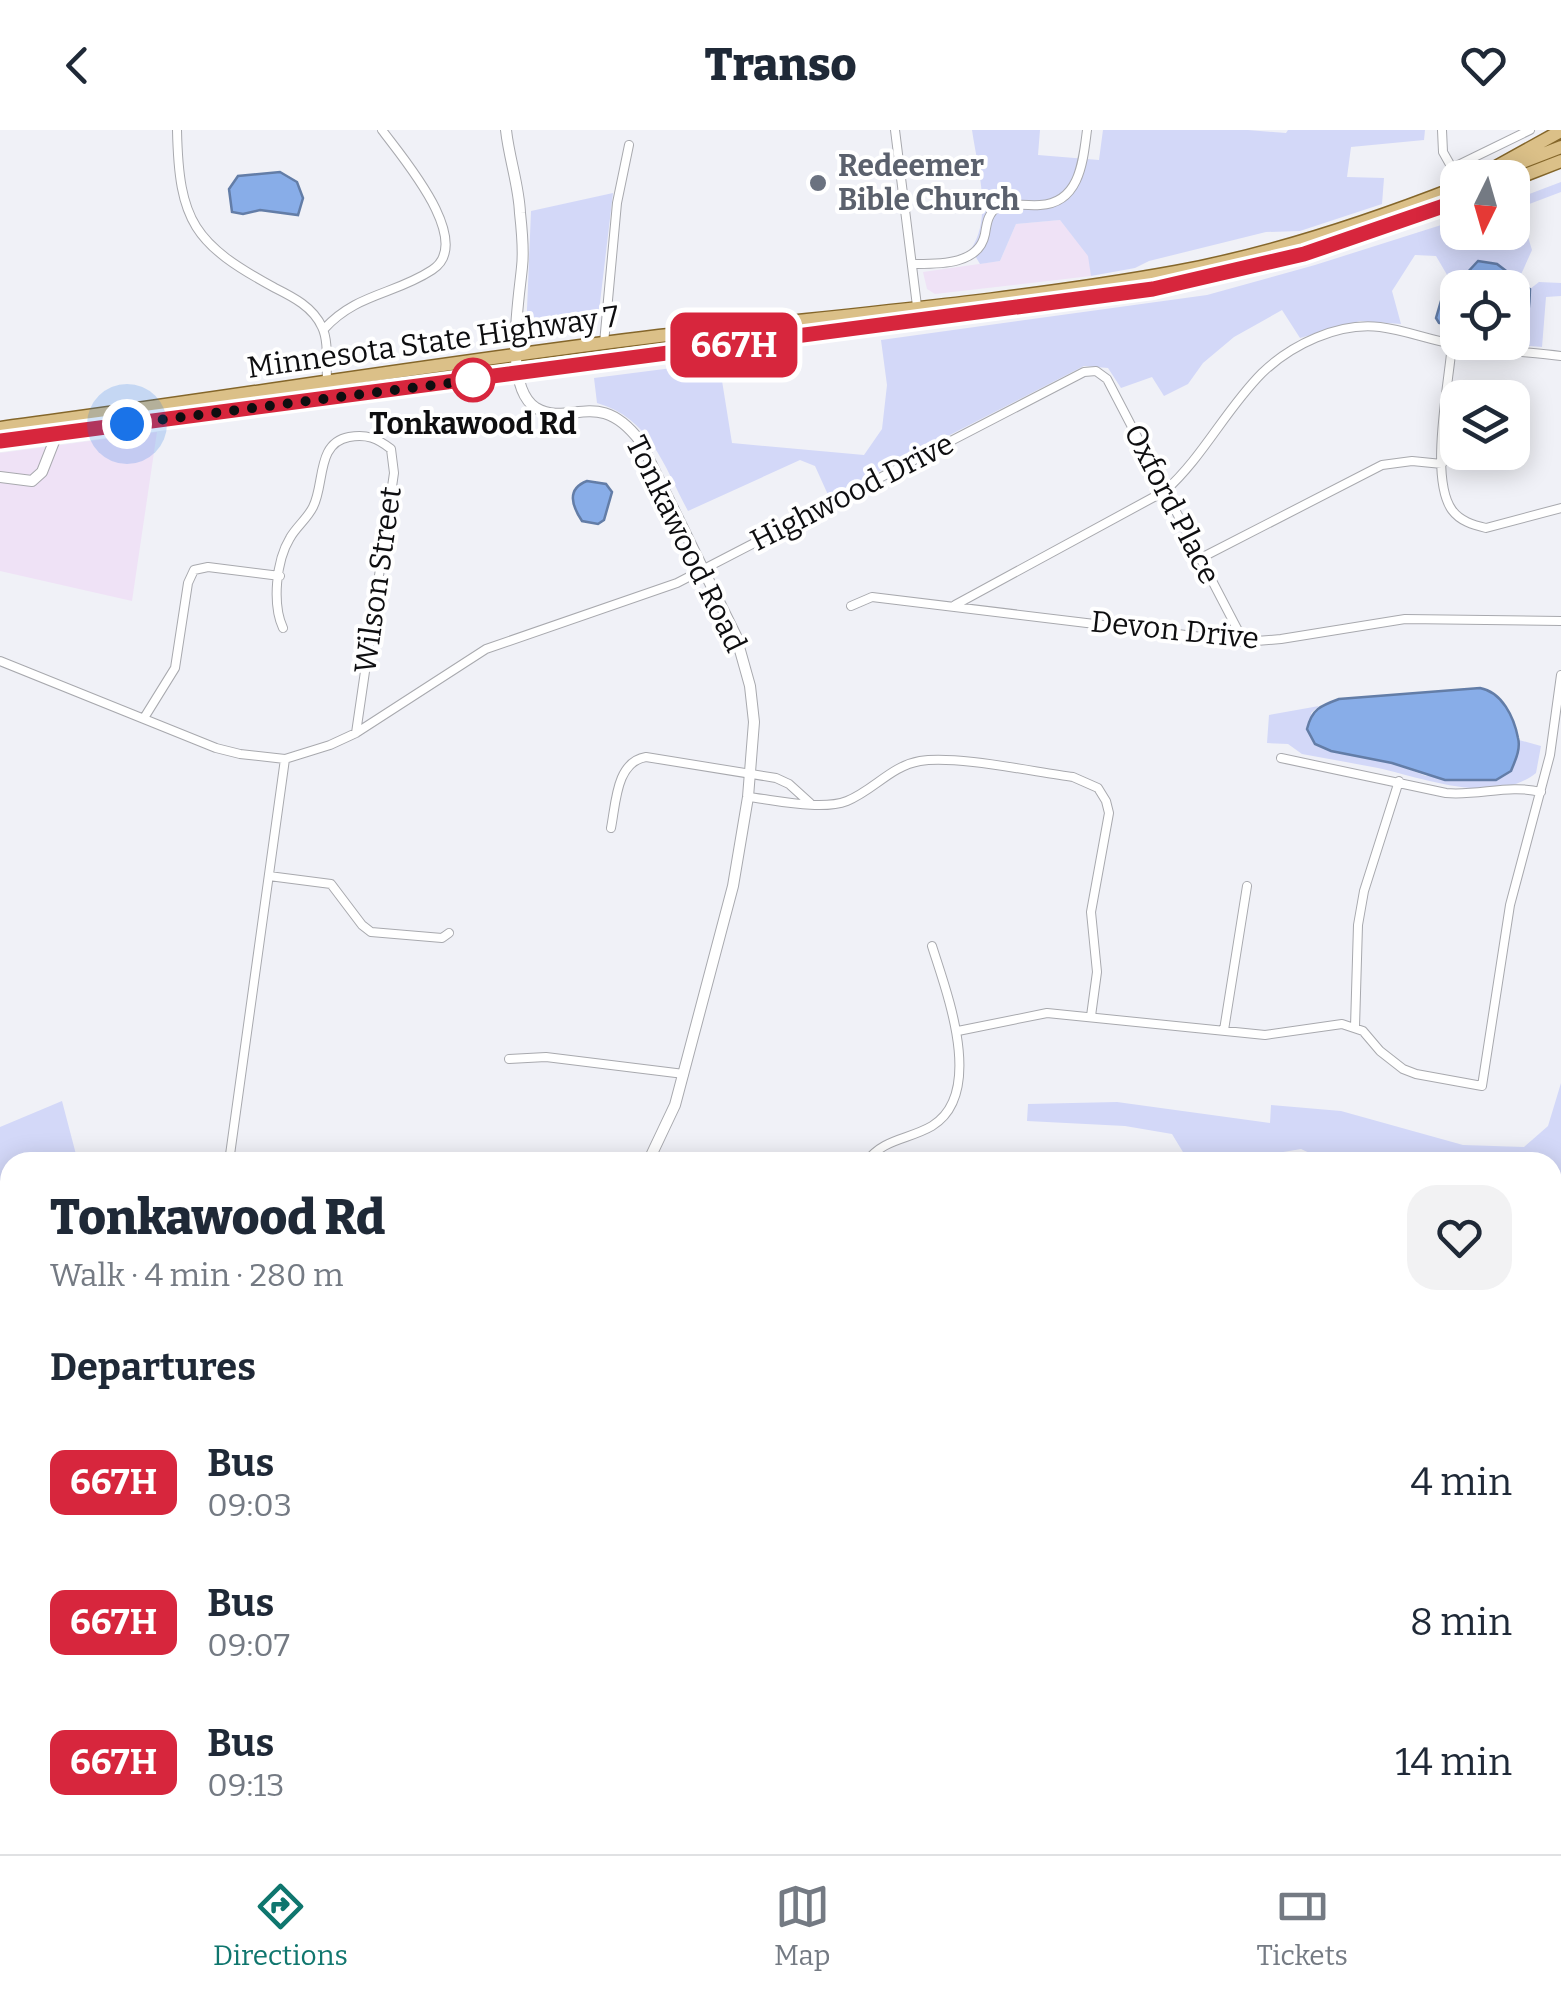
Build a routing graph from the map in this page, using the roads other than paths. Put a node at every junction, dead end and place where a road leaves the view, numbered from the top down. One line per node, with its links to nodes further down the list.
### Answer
1 (177, 130): 19 (street)
2 (382, 130): 19 (street)
3 (506, 130): 23 (street)
4 (895, 130): 17 (street)
5 (1087, 130): 17 (street)
6 (1442, 130): 7 (street)
7 (1530, 130)
8 (1561, 130): 11 (main road)
9 (629, 144): 21 (street)
10 (1561, 148): 12 (main road)
11 (1510, 160)
12 (1529, 160)
13 (1561, 161): 14 (main road)
14 (1530, 173)
15 (1440, 193): 18 (main road, Minnesota State Highway 7)
16 (1440, 207): 26 (main road, Minnesota State Highway 7)
17 (914, 264): 18 (street)
18 (917, 306): 21 (main road, Minnesota State Highway 7)
19 (324, 330): 27 (street)
20 (1440, 341): 34 (street)
21 (604, 343): 23 (main road, Minnesota State Highway 7)
22 (1530, 353): 24 (street)
23 (516, 354): 26 (street); 27 (main road, Minnesota State Highway 7)
24 (1561, 356)
25 (1096, 371): 34 (street, Oxford Place); 37 (street, Highwood Drive)
26 (519, 374): 29 (main road, Minnesota State Highway 7); 37 (street, Tonkawood Road)
27 (327, 380): 28 (main road, Minnesota State Highway 7)
28 (0, 428)
29 (56, 434): 30 (main road, Minnesota State Highway 7); 33 (street)
30 (0, 441)
31 (1440, 464): 36 (street)
32 (1443, 470): 35 (street)
33 (0, 476)
34 (1165, 491): 36 (street, Oxford Place); 40 (street)
35 (1561, 508)
36 (1199, 559): 43 (street, Oxford Place)
37 (704, 569): 47 (street, Highwood Drive); 50 (street, Tonkawood Road)
38 (280, 576): 42 (street, Wilson Street); 46 (street); 47 (street, Wilson Street)
39 (851, 606): 40 (street, Devon Drive)
40 (955, 606): 43 (street, Devon Drive)
41 (1561, 622): 43 (street, Devon Drive)
42 (283, 628)
43 (1244, 642)
44 (0, 660): 46 (street, Highwood Drive)
45 (1561, 675): 52 (street)
46 (144, 718): 49 (street, Highwood Drive)
47 (356, 733): 49 (street, Highwood Drive)
48 (1281, 758): 51 (street)
49 (284, 759): 56 (street)
50 (750, 772): 53 (street, Tonkawood Road); 54 (street); 55 (street)
51 (1400, 781): 52 (street); 61 (street)
52 (1542, 792): 61 (street)
53 (748, 797): 54 (street); 65 (street, Tonkawood Road)
54 (810, 802): 60 (street)
55 (611, 828)
56 (269, 876): 58 (street); 66 (street)
57 (1247, 886): 63 (street)
58 (449, 934)
59 (932, 946): 62 (street)
60 (1091, 1016): 62 (street); 63 (street)
61 (1355, 1027): 63 (street)
62 (958, 1030): 68 (street)
63 (1224, 1030)
64 (508, 1060): 65 (street)
65 (684, 1074): 67 (street, Tonkawood Road)
66 (230, 1152)
67 (654, 1152)
68 (877, 1152)
69 (638, 1854): 70 (street)
70 (662, 1854)

